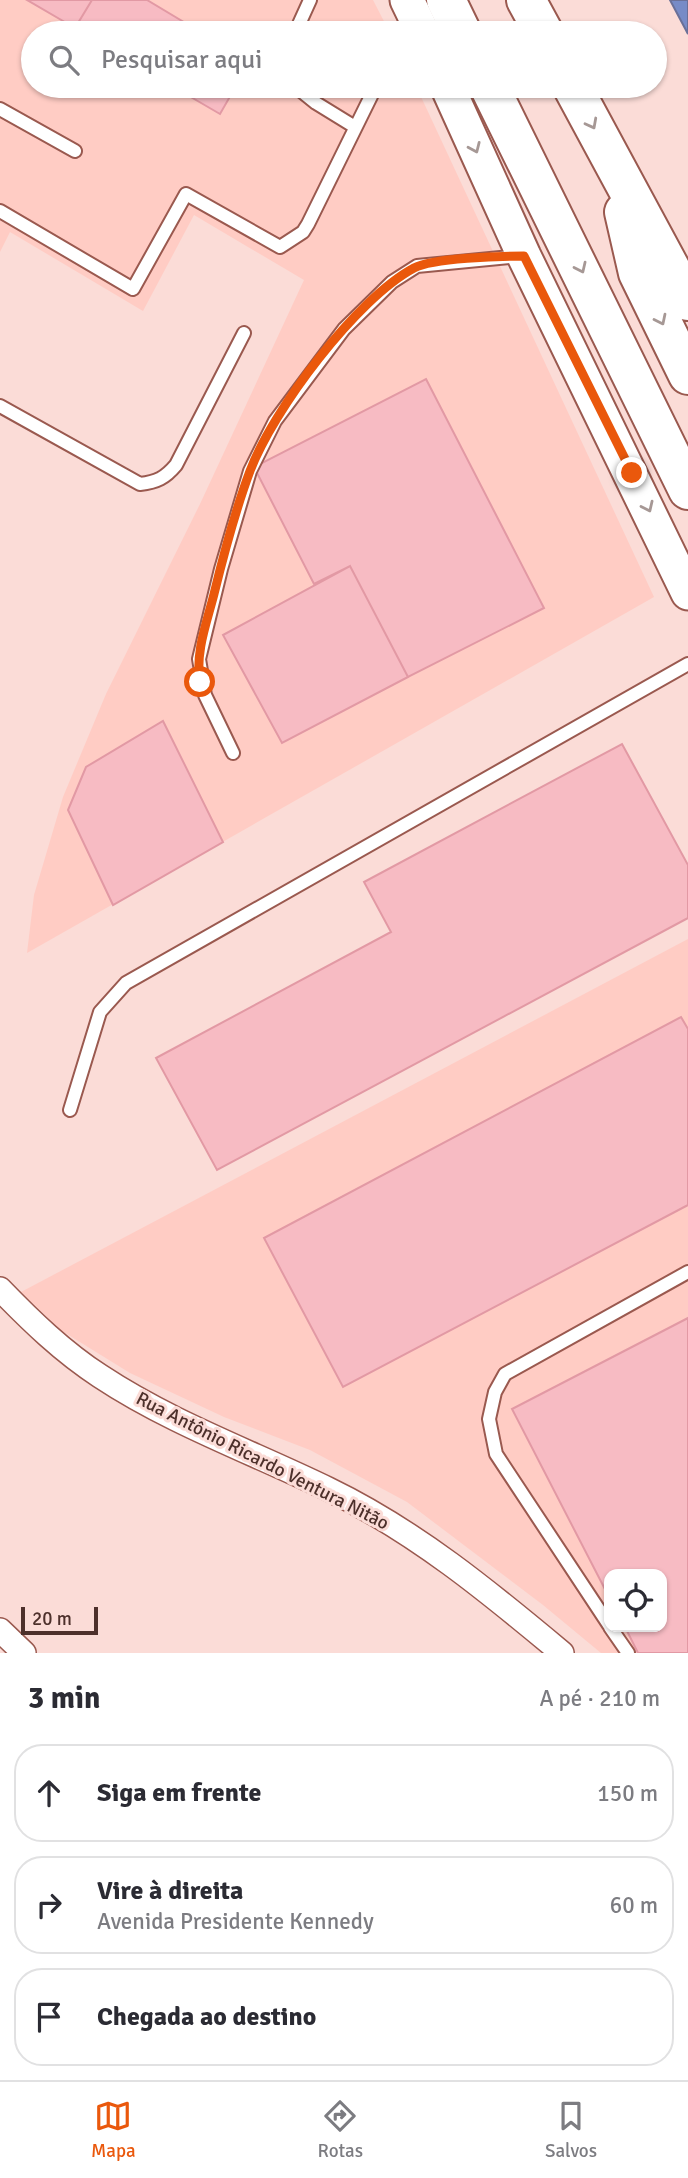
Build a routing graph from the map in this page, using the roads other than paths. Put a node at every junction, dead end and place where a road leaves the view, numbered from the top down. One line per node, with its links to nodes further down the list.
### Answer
1 (310, 0): 5 (lane)
2 (407, 0): 6 (main road)
3 (446, 0): 7 (highway)
4 (526, 0): 8 (highway)
5 (300, 21)
6 (417, 21)
7 (457, 21)
8 (537, 21)
9 (310, 98): 15 (lane)
10 (370, 98): 15 (lane)
11 (452, 98): 19 (main road, one-way to 19)
12 (495, 98): 24 (highway, one-way to 24)
13 (578, 98): 17 (highway, one-way to 17)
14 (0, 109): 16 (lane)
15 (355, 127): 18 (lane)
16 (75, 150)
17 (612, 162): 20 (highway); 22 (highway, one-way to 22)
18 (0, 211)
19 (524, 256): 25 (main road, one-way to 25); 27 (lane)
20 (688, 301)
21 (244, 332): 23 (lane)
22 (688, 375)
23 (0, 406)
24 (688, 490)
25 (688, 593)
26 (688, 663): 28 (lane)
27 (233, 753)
28 (70, 1110)
29 (688, 1272): 31 (lane)
30 (0, 1289): 35 (street, Rua Antônio Ricardo Ventura Nitão)
31 (604, 1617)
32 (0, 1630): 34 (street)
33 (614, 1632): 36 (lane)
34 (24, 1653)
35 (562, 1653)
36 (628, 1653)

